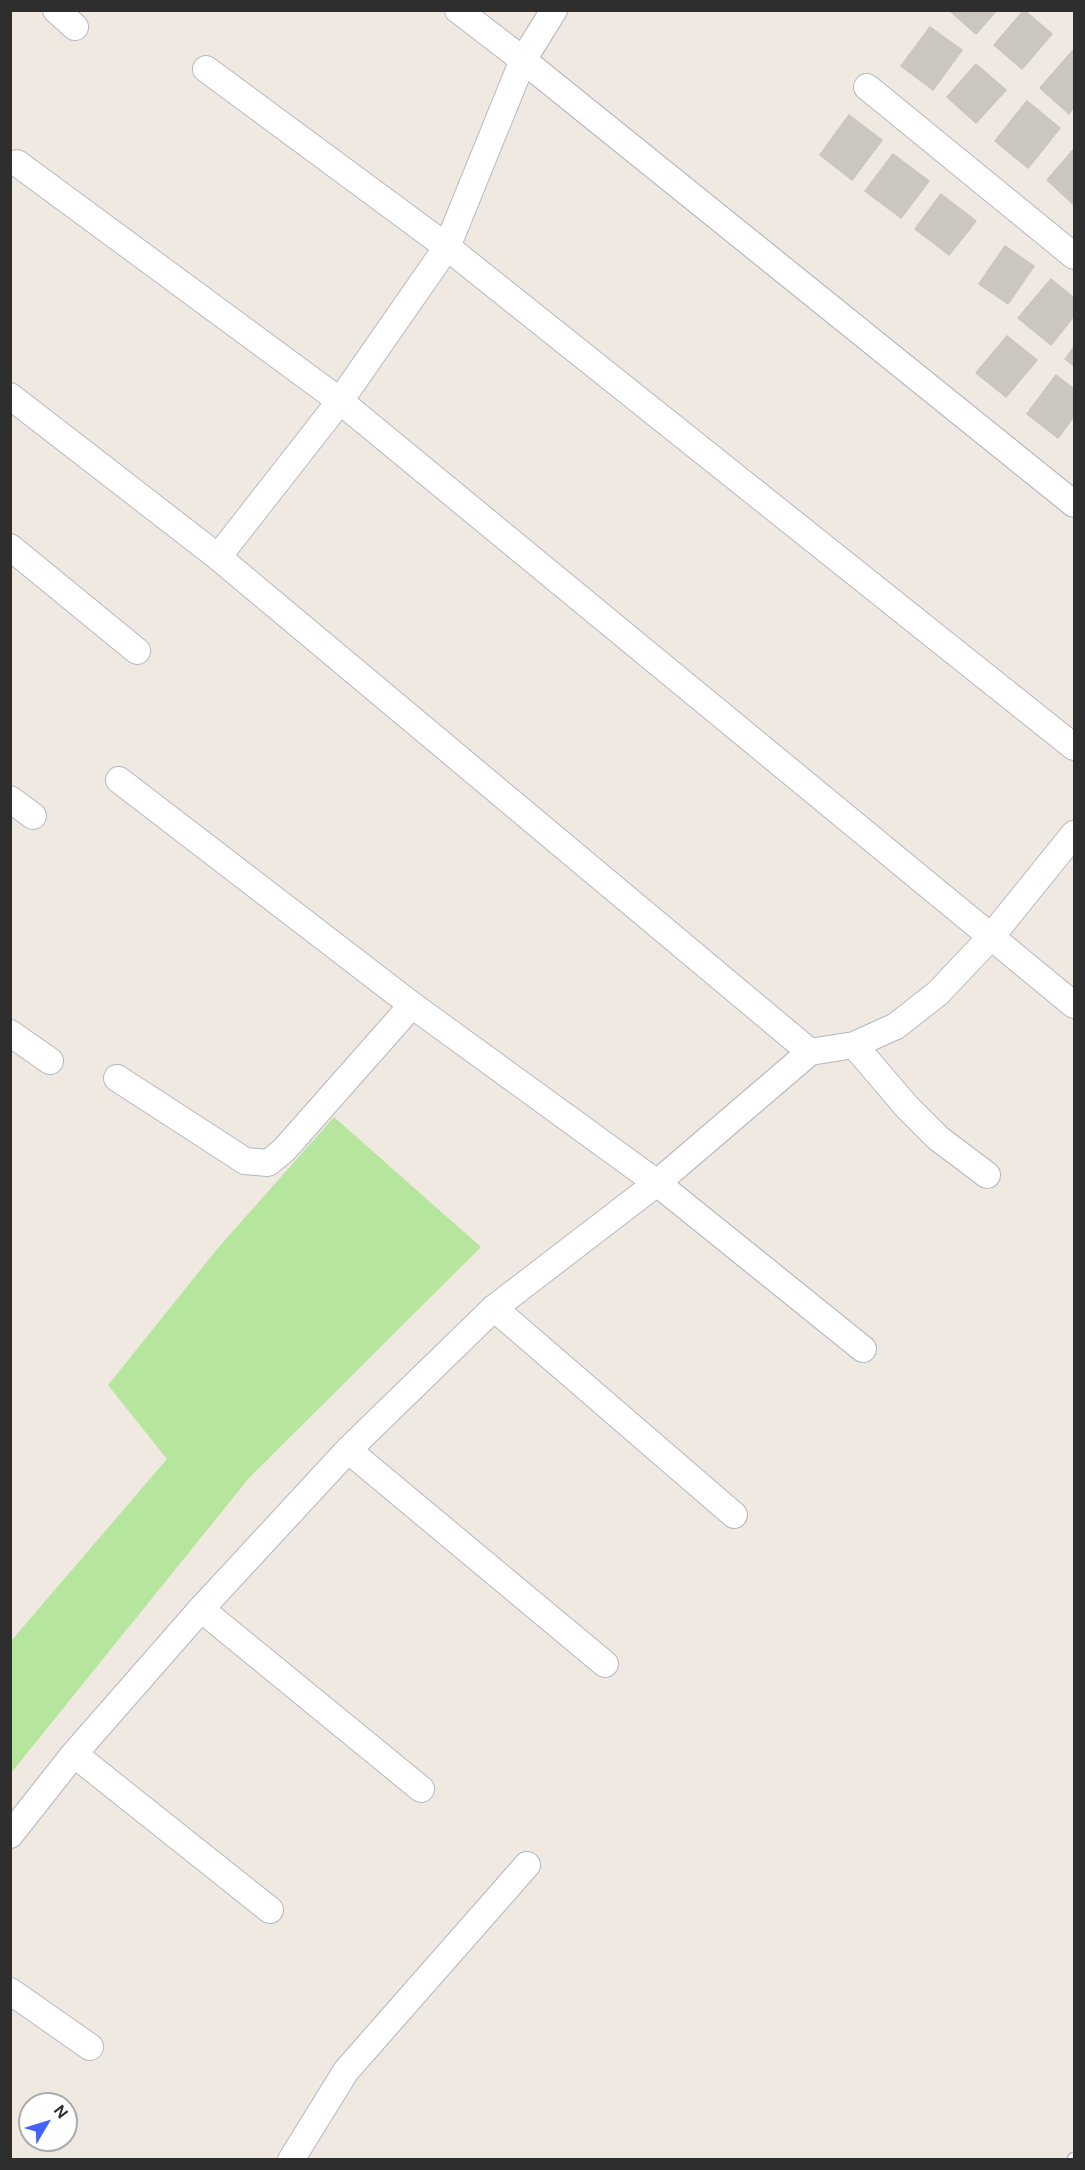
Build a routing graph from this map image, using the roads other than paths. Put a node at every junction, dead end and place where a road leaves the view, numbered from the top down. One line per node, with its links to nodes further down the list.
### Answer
1 (56, 10): 4 (street)
2 (458, 10): 5 (street)
3 (554, 10): 5 (street)
4 (75, 27)
5 (523, 60): 9 (street); 13 (street)
6 (206, 69): 9 (street)
7 (867, 87): 10 (street)
8 (16, 163): 12 (street)
9 (447, 247): 12 (street); 17 (street)
10 (1074, 256)
11 (10, 396): 15 (street)
12 (339, 401): 15 (street); 22 (street)
13 (1074, 504)
14 (10, 548): 16 (street)
15 (218, 557): 27 (street)
16 (137, 651)
17 (1074, 747)
18 (119, 780): 23 (street)
19 (10, 799): 20 (street)
20 (33, 816)
21 (1074, 834): 22 (street)
22 (990, 938): 24 (street); 26 (street)
23 (412, 1005): 29 (street); 31 (street)
24 (1074, 1005)
25 (10, 1033): 28 (street)
26 (854, 1045): 27 (street); 30 (street)
27 (810, 1052): 31 (street)
28 (50, 1061)
29 (117, 1078)
30 (987, 1175)
31 (657, 1183): 32 (street); 33 (street)
32 (494, 1308): 34 (street); 35 (street)
33 (862, 1349)
34 (348, 1450): 36 (street); 37 (street)
35 (734, 1515)
36 (201, 1608): 38 (street); 39 (street)
37 (605, 1664)
38 (74, 1754): 40 (street); 42 (street)
39 (421, 1789)
40 (10, 1835)
41 (527, 1865): 45 (street)
42 (270, 1911)
43 (10, 1990): 44 (street)
44 (90, 2047)
45 (291, 2160)

